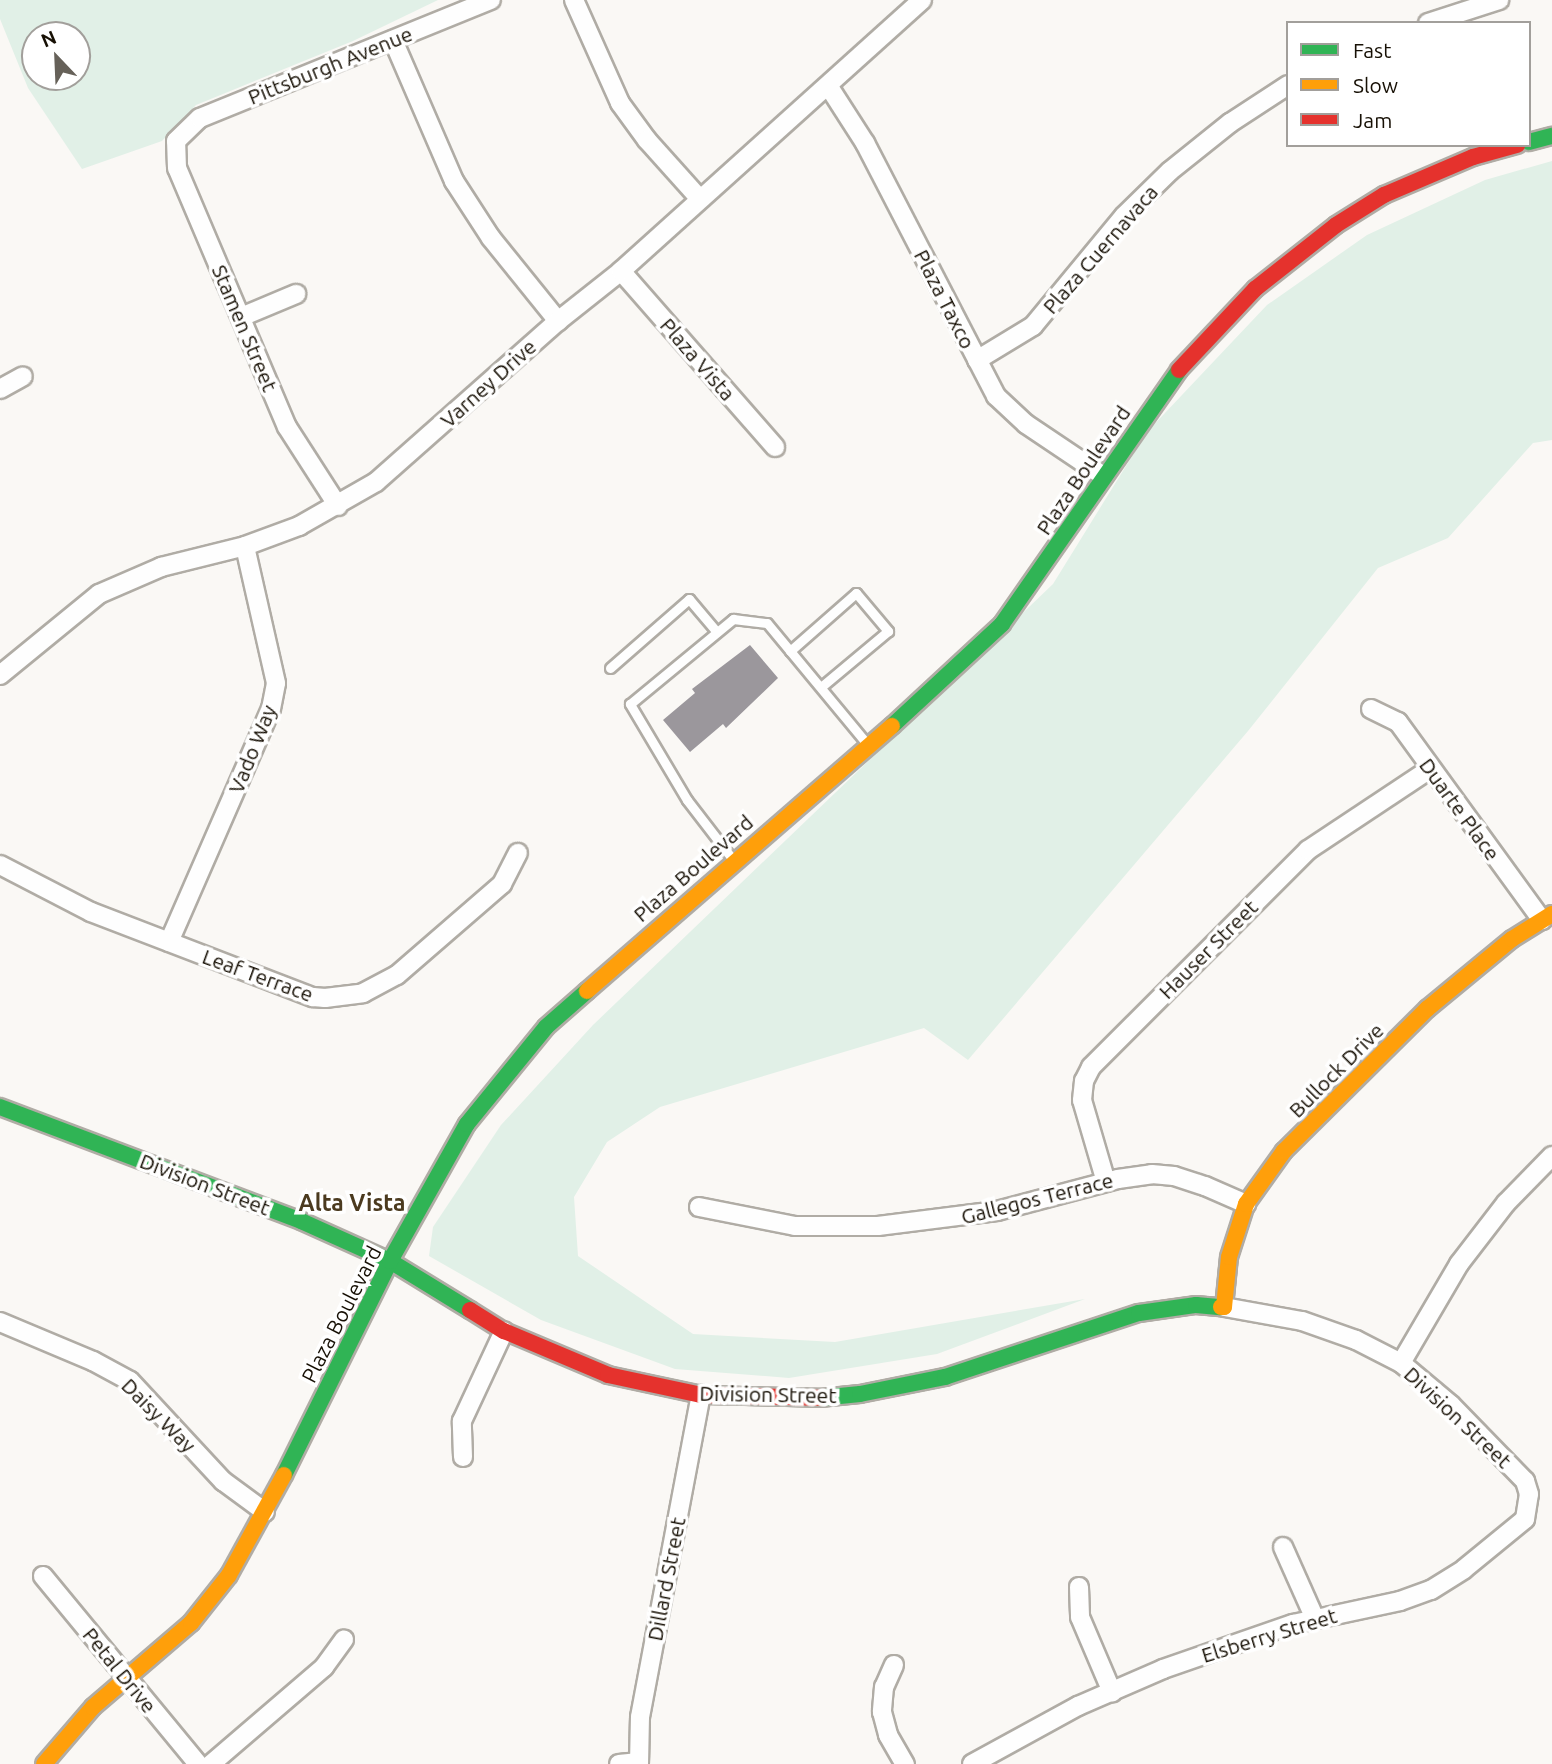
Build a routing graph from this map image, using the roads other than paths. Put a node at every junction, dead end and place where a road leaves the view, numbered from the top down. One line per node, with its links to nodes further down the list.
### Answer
1 (491, 0): 6 (street, Pittsburgh Avenue)
2 (574, 0): 13 (street)
3 (922, 0): 8 (street, Varney Drive)
4 (1499, 0): 5 (street)
5 (1434, 21)
6 (393, 40): 10 (street, Pittsburgh Avenue); 17 (street)
7 (1286, 86): 18 (street, Plaza Cuernavaca)
8 (828, 87): 13 (street, Varney Drive); 18 (street, Plaza Taxco)
9 (1552, 136): 11 (main road)
10 (176, 141): 16 (street, Stamen Street)
11 (1531, 141)
12 (1510, 147): 22 (main road, Plaza Boulevard)
13 (699, 198): 14 (street, Varney Drive)
14 (621, 271): 17 (street, Varney Drive); 21 (street, Plaza Vista)
15 (296, 293): 16 (street)
16 (241, 317): 23 (street, Stamen Street)
17 (558, 321): 23 (street, Varney Drive)
18 (977, 360): 22 (street, Plaza Taxco)
19 (23, 376): 20 (street)
20 (0, 389)
21 (775, 447)
22 (1102, 475): 31 (main road, Plaza Boulevard)
23 (338, 506): 24 (street, Varney Drive)
24 (245, 546): 28 (street, Varney Drive); 37 (street, Vado Way)
25 (717, 632): 26 (lane); 27 (lane); 34 (lane)
26 (790, 651): 29 (lane); 29 (lane)
27 (610, 668)
28 (0, 675)
29 (821, 687): 31 (lane)
30 (1371, 709): 32 (street, Duarte Place)
31 (869, 746): 34 (main road, Plaza Boulevard)
32 (1430, 769): 36 (street, Duarte Place); 40 (street, Hauser Street)
33 (518, 853): 37 (street, Leaf Terrace)
34 (734, 861): 43 (main road, Plaza Boulevard)
35 (0, 865): 37 (street, Leaf Terrace)
36 (1547, 917): 41 (main road, Bullock Drive)
37 (169, 942)
38 (0, 1107): 43 (main road, Division Street)
39 (1552, 1156): 47 (street)
40 (1106, 1182): 41 (street, Gallegos Terrace); 42 (street, Gallegos Terrace)
41 (1246, 1204): 44 (main road, Bullock Drive)
42 (698, 1207)
43 (390, 1261): 46 (main road, Division Street); 51 (main road, Plaza Boulevard)
44 (1224, 1307): 47 (street, Division Street); 48 (main road, Division Street)
45 (0, 1322): 51 (street, Daisy Way)
46 (504, 1331): 48 (main road, Division Street); 49 (street)
47 (1401, 1363): 50 (street, Division Street)
48 (701, 1395): 60 (street, Dillard Street)
49 (463, 1457)
50 (1525, 1482): 55 (street, Elsberry Street)
51 (265, 1513): 58 (main road, Plaza Boulevard)
52 (1283, 1547): 55 (street)
53 (43, 1576): 58 (street, Petal Drive)
54 (1079, 1587): 59 (street)
55 (1315, 1619): 59 (street, Elsberry Street)
56 (344, 1639): 63 (street)
57 (894, 1665): 65 (street)
58 (127, 1678): 61 (main road, Plaza Boulevard); 62 (street, Petal Drive)
59 (1112, 1692): 66 (street, Elsberry Street)
60 (639, 1763): 64 (street)
61 (44, 1764)
62 (198, 1764)
63 (211, 1764)
64 (620, 1764)
65 (905, 1764)
66 (972, 1764)

